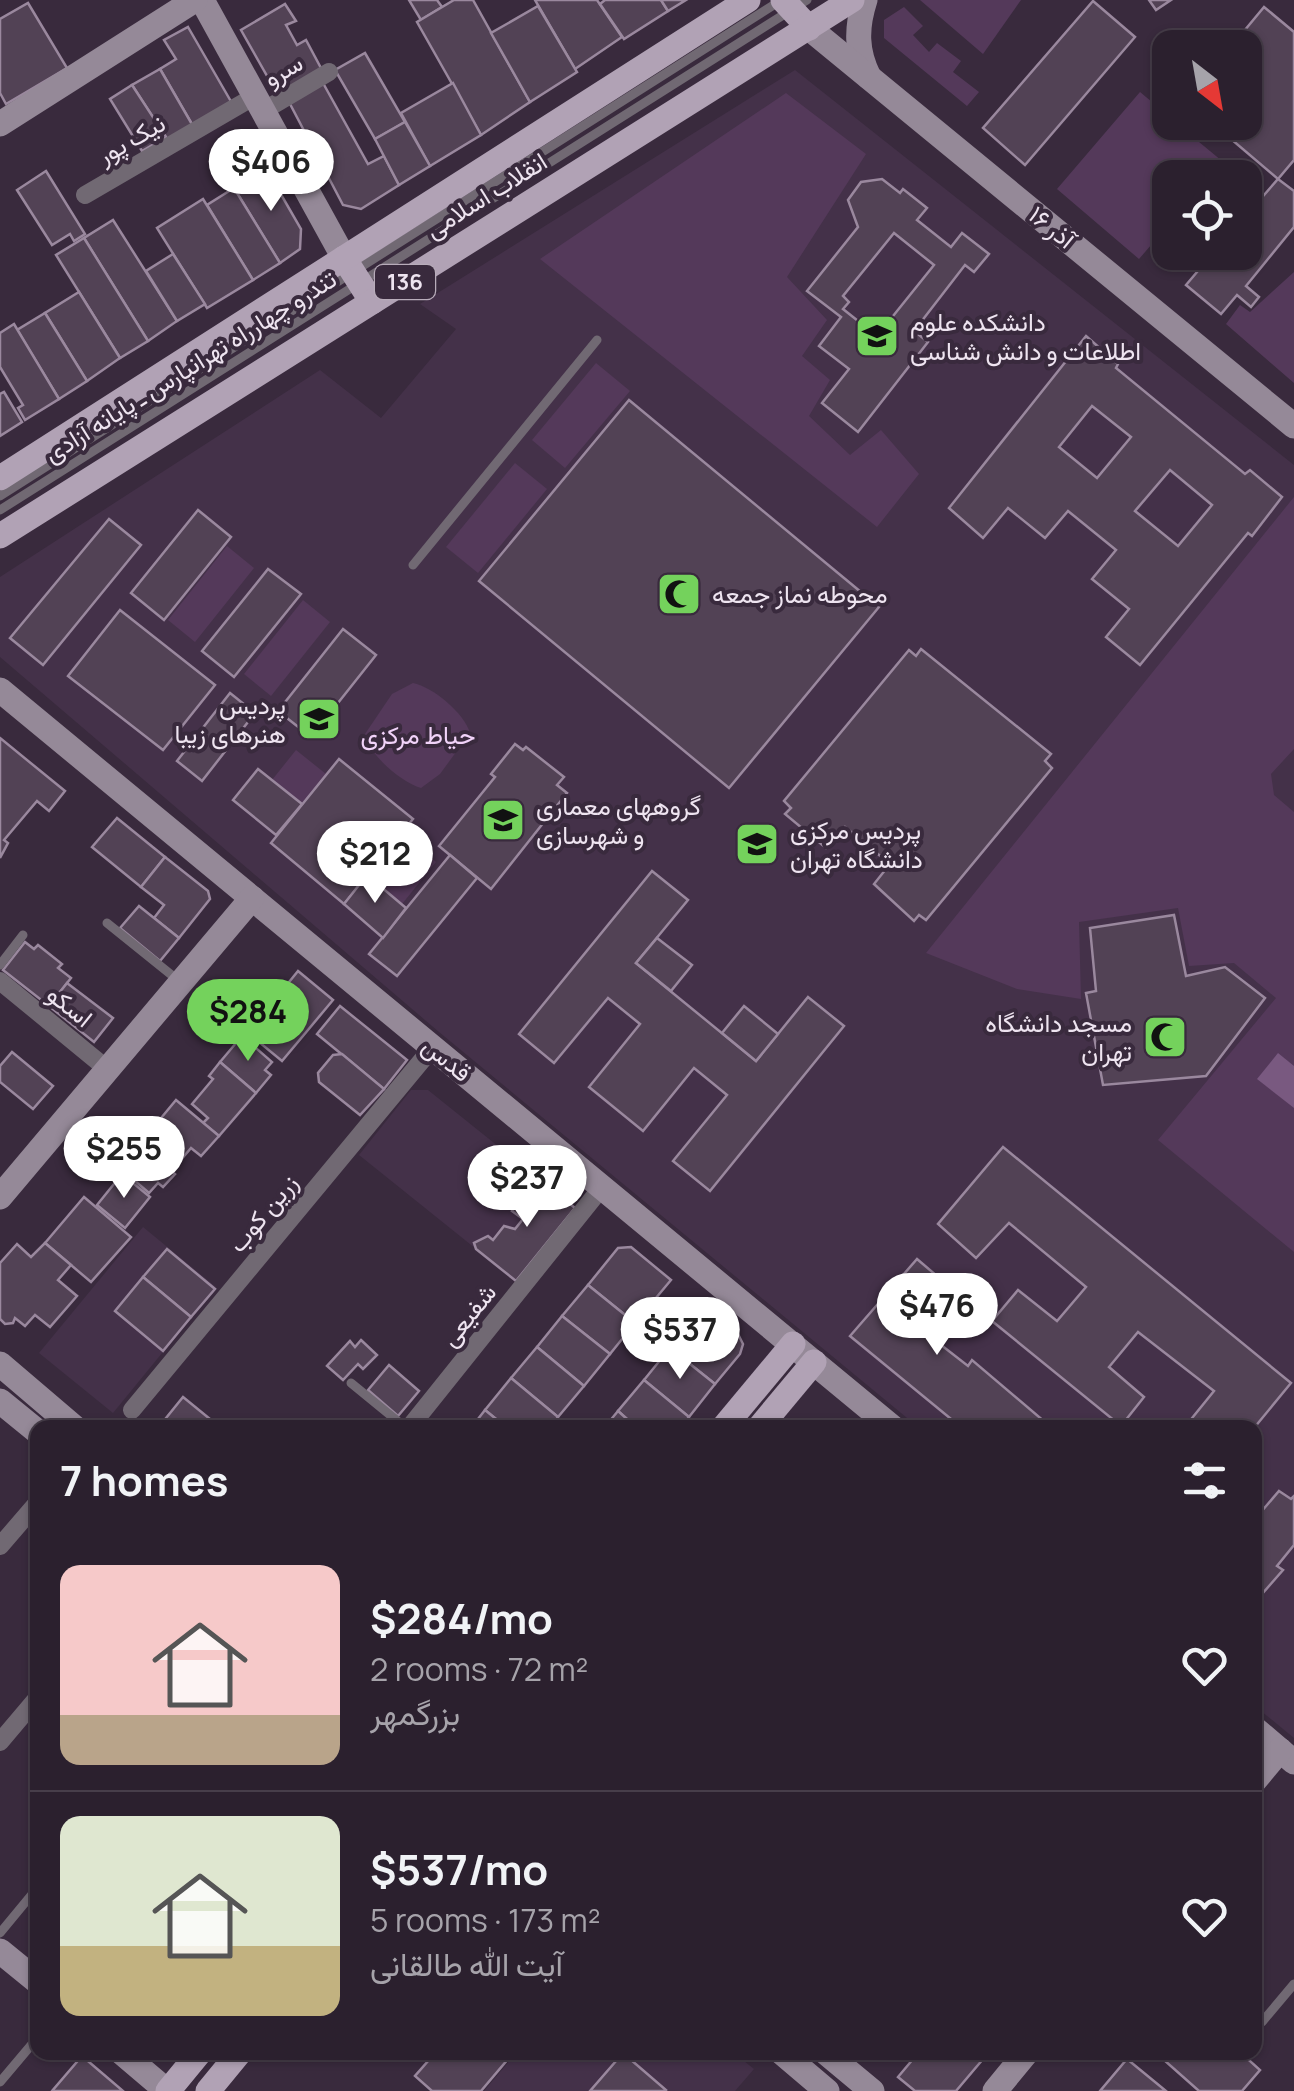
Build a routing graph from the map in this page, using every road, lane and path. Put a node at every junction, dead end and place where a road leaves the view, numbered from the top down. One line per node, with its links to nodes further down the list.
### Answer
1 (198, 0): 8 (street); 9 (street)
2 (748, 0): 11 (main road, انقلاب اسلامی / 136)
3 (852, 0): 5 (main road, انقلاب اسلامی / 136)
4 (865, 0): 7 (street)
5 (795, 7): 7 (street, ۱۶ آذر); 11 (main road, انقلاب اسلامی / 136); 11 (lane)
6 (329, 72): 8 (street, سرو)
7 (869, 77): 13 (street, ۱۶ آذر)
8 (259, 104): 10 (street, نیک پور); 11 (street)
9 (0, 124)
10 (85, 195)
11 (357, 279): 14 (main road, انقلاب اسلامی / 136); 15 (lane); 16 (lane, تندرو چهارراه تهرانپارس ـ پایانه آزادی); 17 (main road, انقلاب اسلامی / 136)
12 (596, 340): 18 (lane)
13 (1294, 426)
14 (0, 478)
15 (0, 496)
16 (0, 510)
17 (0, 536)
18 (414, 565)
19 (0, 690): 20 (street, قدس)
20 (252, 898): 25 (street); 26 (street, قدس)
21 (107, 923): 25 (lane)
22 (23, 935): 23 (lane)
23 (0, 965)
24 (0, 981): 27 (street, اسکو)
25 (181, 983): 27 (street)
26 (433, 1047): 28 (street, قدس); 35 (street, زرین کوب)
27 (108, 1070): 29 (street)
28 (602, 1187): 30 (street, قدس); 38 (street, شفیعی)
29 (0, 1197)
30 (793, 1344): 31 (street, قدس); 39 (main road)
31 (814, 1362): 40 (main road); 41 (street, قدس)
32 (0, 1364): 36 (street)
33 (351, 1383): 37 (lane)
34 (0, 1401): 42 (street)
35 (132, 1410)
36 (66, 1420)
37 (397, 1420)
38 (413, 1420)
39 (730, 1420)
40 (765, 1420)
41 (883, 1420)
42 (30, 1425)
43 (30, 1511): 44 (street)
44 (0, 1546)
45 (30, 1706): 47 (street)
46 (1262, 1736): 48 (street)
47 (0, 1742)
48 (1287, 1756): 49 (street)
49 (1262, 1775)
50 (30, 1896): 51 (lane)
51 (0, 1933)
52 (0, 1950): 53 (street)
53 (30, 1975)
54 (1294, 1984): 55 (lane)
55 (1262, 2022)
56 (30, 2046): 63 (lane)
57 (131, 2060): 64 (street)
58 (193, 2060): 64 (main road)
59 (233, 2060): 65 (main road)
60 (790, 2060): 66 (street)
61 (835, 2060): 67 (street)
62 (1020, 2060): 68 (street)
63 (0, 2082)
64 (168, 2091)
65 (208, 2091)
66 (827, 2091)
67 (872, 2091)
68 (995, 2091)

